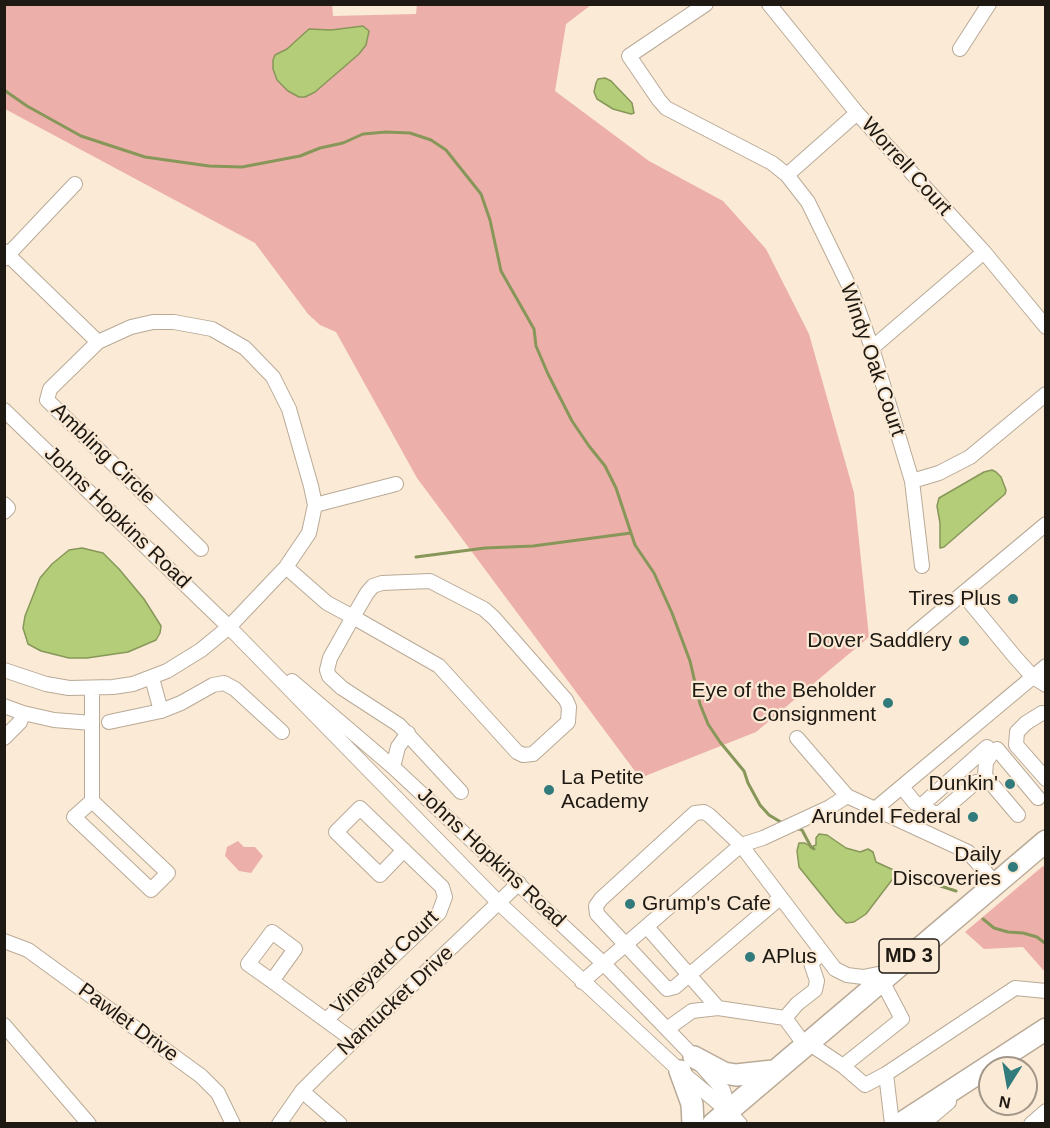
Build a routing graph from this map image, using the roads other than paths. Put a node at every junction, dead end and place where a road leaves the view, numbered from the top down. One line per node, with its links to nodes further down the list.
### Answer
1 (706, 4): 6 (street, Windy Oak Court)
2 (769, 4): 5 (street, Worrell Court)
3 (988, 4): 4 (street)
4 (960, 49)
5 (857, 113): 6 (street); 8 (street, Worrell Court)
6 (787, 175): 12 (street, Windy Oak Court)
7 (75, 184): 9 (street)
8 (984, 252): 10 (street, Worrell Court); 12 (street)
9 (6, 255): 11 (street)
10 (1046, 327)
11 (98, 342): 18 (street, Ambling Circle); 21 (street, Ambling Circle)
12 (872, 348): 15 (street, Windy Oak Court)
13 (1046, 394): 15 (street)
14 (4, 410): 26 (street, Johns Hopkins Road)
15 (912, 481): 22 (street, Windy Oak Court)
16 (396, 484): 18 (street)
17 (4, 504): 19 (street)
18 (315, 505): 23 (street, Ambling Circle)
19 (4, 512)
20 (1046, 524): 24 (street)
21 (201, 549)
22 (922, 566)
23 (286, 567): 25 (street); 26 (street, Ambling Circle)
24 (963, 594): 27 (street); 30 (street)
25 (353, 616): 25 (street); 42 (street)
26 (229, 627): 31 (street, Ambling Circle); 46 (street, Johns Hopkins Road); 63 (street, Johns Hopkins Road)
27 (913, 634)
28 (1046, 666): 30 (street)
29 (4, 670): 33 (street, Ambling Circle)
30 (1033, 677): 32 (street); 40 (street)
31 (152, 678): 33 (street, Ambling Circle); 35 (street)
32 (1046, 686)
33 (92, 688): 39 (street)
34 (4, 706): 36 (street)
35 (161, 711): 38 (street); 41 (street)
36 (23, 713): 39 (street); 43 (street)
37 (1042, 713): 47 (street)
38 (109, 722)
39 (92, 723): 53 (street)
40 (972, 728): 45 (street); 49 (street)
41 (282, 732)
42 (408, 733): 46 (street); 50 (street)
43 (4, 738)
44 (797, 738): 51 (street)
45 (990, 750): 52 (street); 54 (street); 56 (street)
46 (393, 767): 60 (street, Johns Hopkins Road)
47 (1046, 779)
48 (976, 782): 54 (street)
49 (902, 787): 54 (street); 55 (street)
50 (461, 792)
51 (847, 796): 55 (street); 58 (street)
52 (1038, 798)
53 (92, 801): 53 (street)
54 (922, 805)
55 (875, 809): 61 (street)
56 (1018, 815)
57 (1046, 841): 61 (highway, MD 3)
58 (741, 845): 62 (street); 64 (street); 66 (street)
59 (404, 850): 59 (street, Vineyard Court); 76 (street, Vineyard Court)
60 (519, 883): 63 (street, Nantucket Drive); 68 (street, Johns Hopkins Road)
61 (995, 883): 70 (highway, MD 3)
62 (780, 898): 67 (street); 69 (street)
63 (500, 904): 72 (street, Johns Hopkins Road); 80 (street, Nantucket Drive)
64 (647, 927): 66 (street); 69 (street)
65 (4, 941): 93 (street, Pawlet Drive)
66 (627, 945): 68 (street); 69 (street)
67 (822, 953): 70 (street); 75 (street)
68 (604, 964): 72 (street); 78 (street, Johns Hopkins Road)
69 (689, 975): 74 (street)
70 (886, 975): 81 (highway, MD 3); 85 (street)
71 (272, 981): 76 (street)
72 (582, 982): 84 (street, Johns Hopkins Road)
73 (1046, 991): 87 (street)
74 (718, 1008): 75 (street); 78 (street)
75 (785, 1018): 81 (street)
76 (326, 1020): 80 (street)
77 (4, 1025): 92 (street)
78 (667, 1029): 84 (street, Johns Hopkins Road)
79 (1046, 1029): 82 (highway)
80 (353, 1040): 89 (street, Nantucket Drive)
81 (806, 1043): 85 (street); 86 (highway, MD 3)
82 (1019, 1047): 83 (street); 98 (highway)
83 (1008, 1056)
84 (687, 1064): 86 (highway); 91 (street, Johns Hopkins Road); 91 (street, Johns Hopkins Road); 96 (highway)
85 (843, 1066): 87 (street)
86 (772, 1071): 91 (highway, MD 3)
87 (886, 1074): 97 (street)
88 (978, 1080): 99 (street)
89 (302, 1091): 94 (street, Nantucket Drive); 95 (street)
90 (1046, 1111): 100 (street)
91 (728, 1120)
92 (89, 1124)
93 (232, 1124)
94 (279, 1124)
95 (340, 1124)
96 (693, 1124)
97 (892, 1124)
98 (900, 1124)
99 (923, 1124)
100 (1031, 1124)

